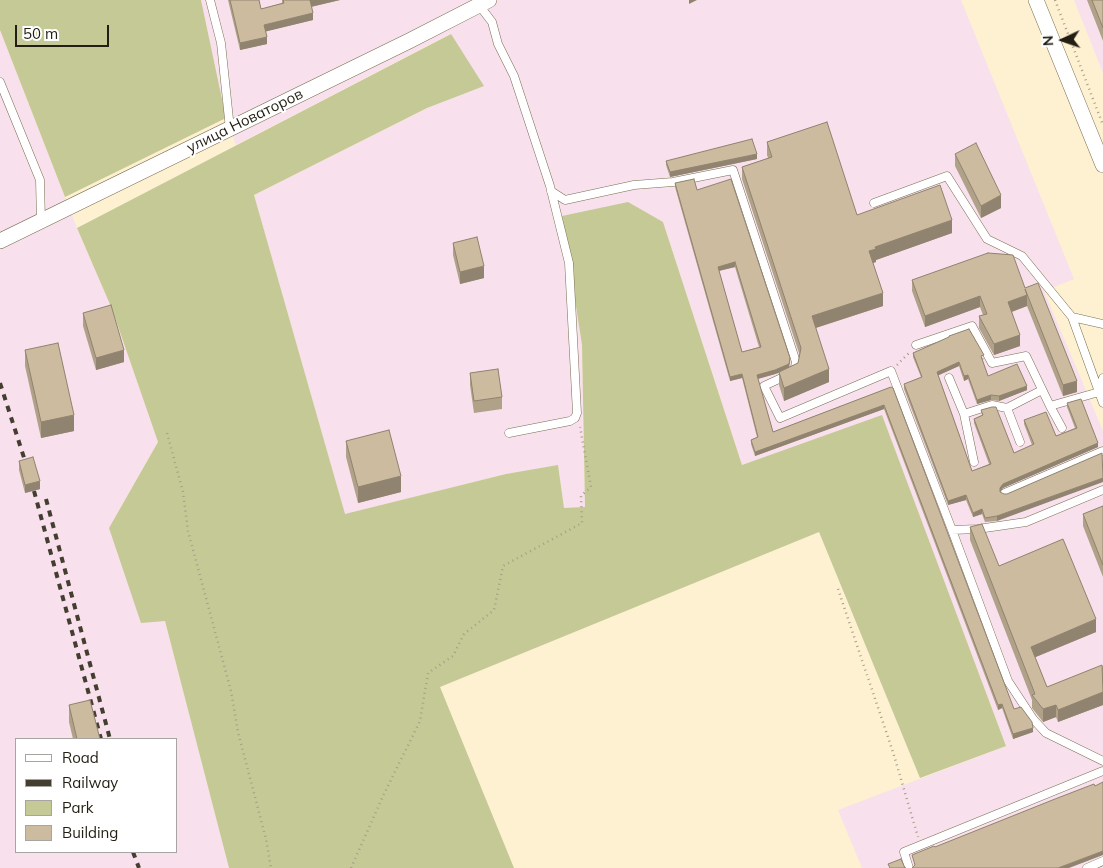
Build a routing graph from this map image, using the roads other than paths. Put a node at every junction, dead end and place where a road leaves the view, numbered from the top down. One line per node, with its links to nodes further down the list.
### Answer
1 (210, 0): 5 (lane)
2 (1036, 0): 6 (street)
3 (484, 2): 5 (street, улица Новаторов); 7 (lane)
4 (0, 82): 9 (lane)
5 (230, 129): 9 (street, улица Новаторов)
6 (1103, 165)
7 (551, 192): 23 (lane); 29 (lane)
8 (874, 203): 11 (lane)
9 (41, 222): 10 (street, улица Новаторов)
10 (0, 241)
11 (1072, 317): 12 (lane); 17 (lane)
12 (1103, 324)
13 (916, 345): 16 (lane)
14 (949, 378): 21 (lane)
15 (1103, 378): 17 (lane)
16 (1042, 390): 19 (lane); 20 (lane)
17 (1099, 392): 18 (lane); 19 (lane)
18 (1103, 403)
19 (1050, 406): 22 (lane)
20 (1007, 408): 21 (lane); 24 (lane)
21 (964, 414): 26 (lane)
22 (1062, 428)
23 (509, 433)
24 (1020, 442)
25 (1103, 451): 28 (lane)
26 (974, 462)
27 (1103, 490): 29 (lane)
28 (1005, 493)
29 (952, 530): 30 (lane)
30 (1103, 761)
31 (1103, 771): 33 (lane)
32 (1103, 861): 34 (lane)
33 (909, 868)
34 (1087, 868)

